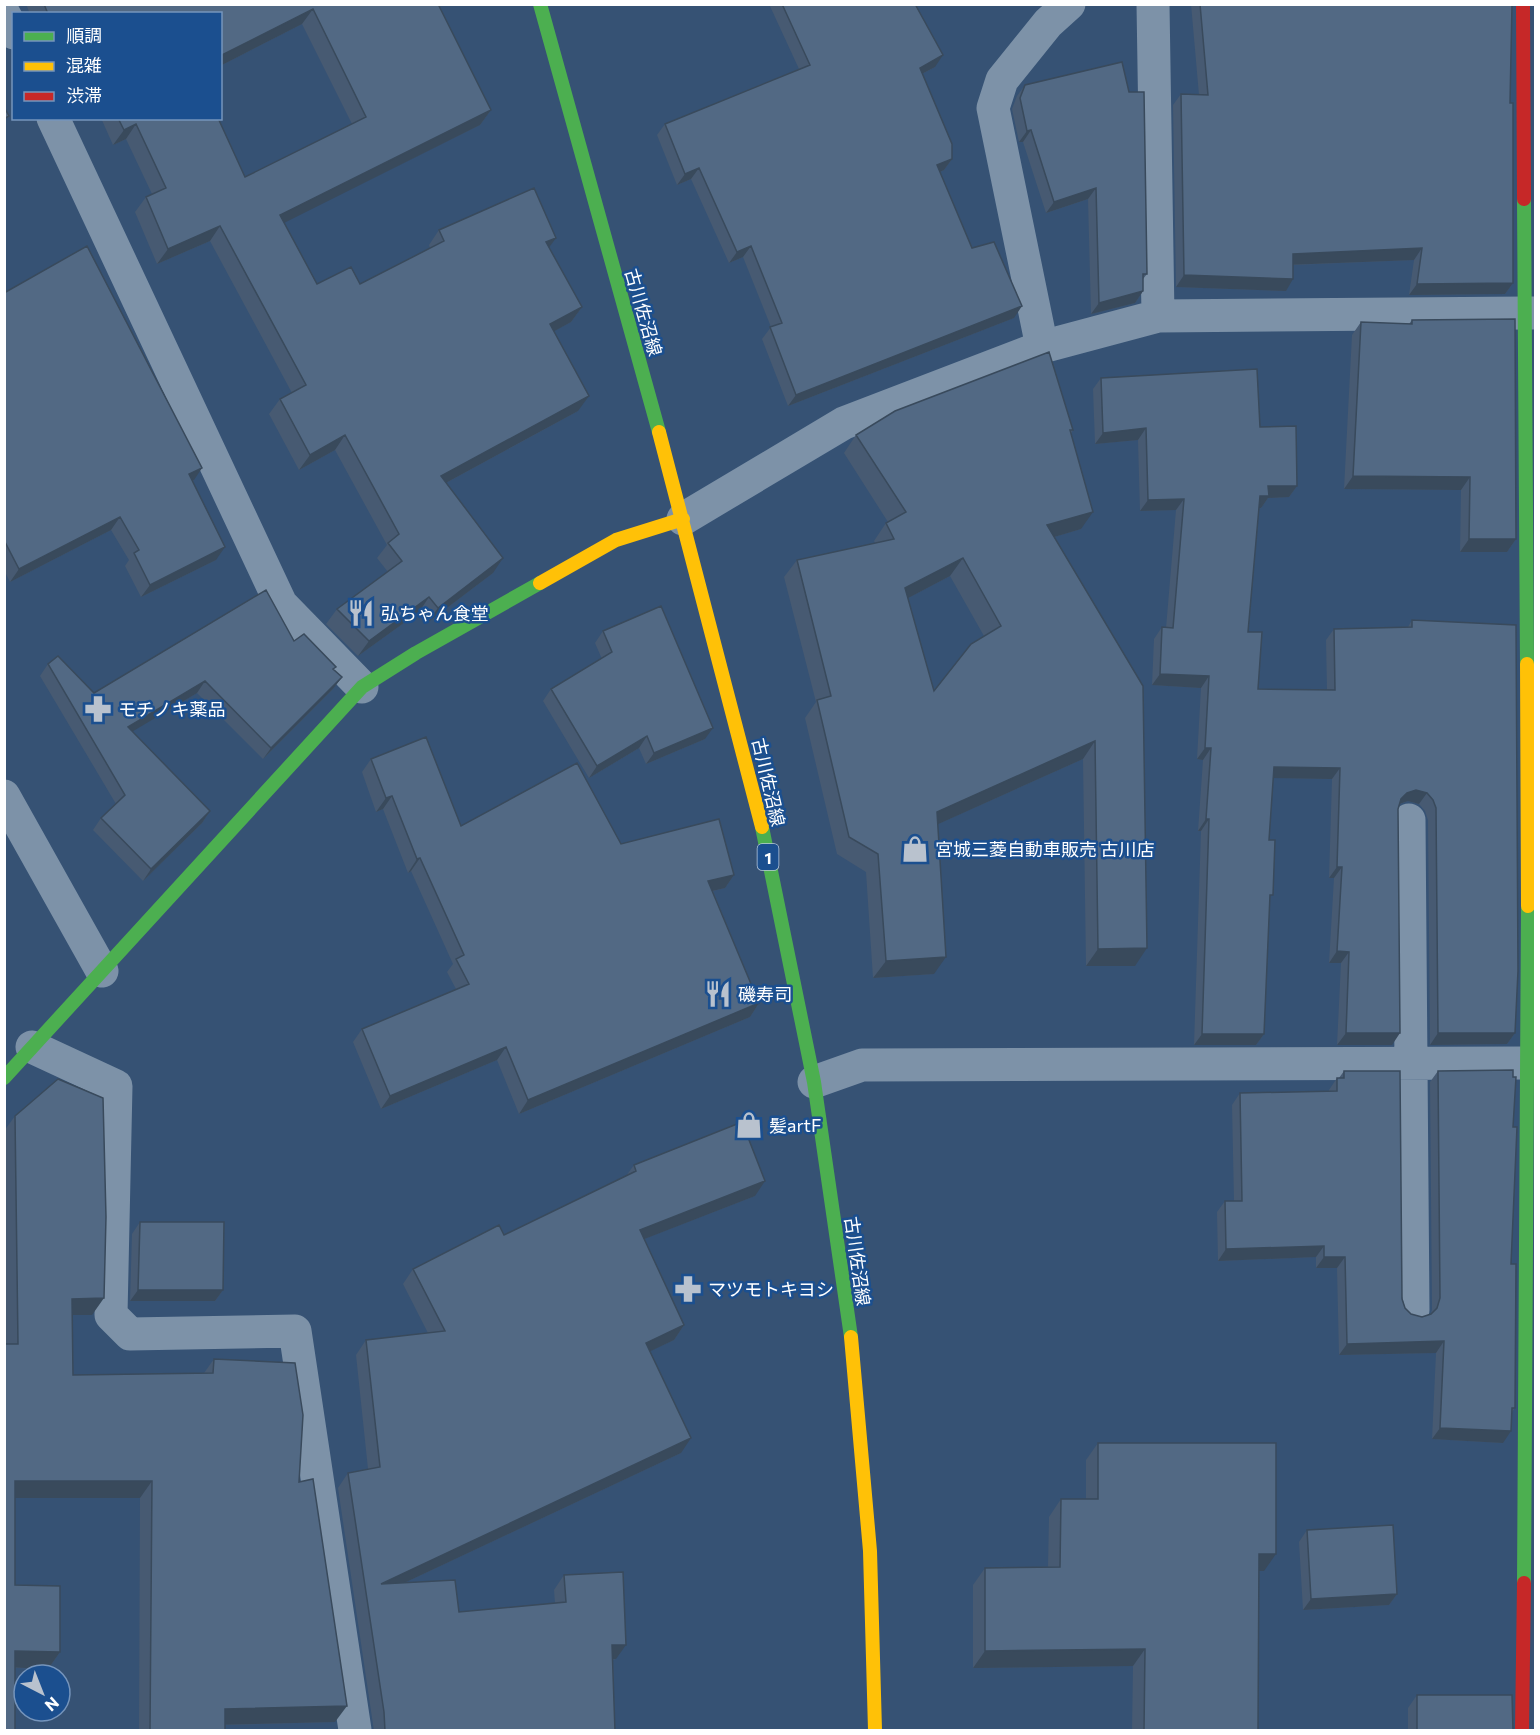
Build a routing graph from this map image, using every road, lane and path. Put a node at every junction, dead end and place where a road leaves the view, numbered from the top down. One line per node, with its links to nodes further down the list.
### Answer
1 (540, 4): 11 (street, 古川佐沼線 / 1)
2 (1069, 4): 10 (street)
3 (1153, 4): 9 (street)
4 (1523, 4): 8 (street)
5 (4, 14): 6 (street)
6 (12, 29)
7 (54, 120): 12 (street)
8 (1530, 313): 9 (street); 18 (street)
9 (1158, 316): 10 (street)
10 (1042, 347): 11 (street)
11 (683, 519): 12 (street); 20 (street, 古川佐沼線 / 1)
12 (362, 687): 15 (street)
13 (4, 796): 15 (street)
14 (1409, 820): 17 (street)
15 (102, 971): 16 (street)
16 (32, 1047): 19 (street); 23 (street)
17 (1411, 1063): 18 (street); 20 (street); 21 (street)
18 (1532, 1063): 22 (street)
19 (4, 1078)
20 (813, 1082): 24 (street, 古川佐沼線 / 1)
21 (1413, 1310)
22 (1530, 1476): 25 (street)
23 (355, 1731)
24 (875, 1731)
25 (1522, 1731)

